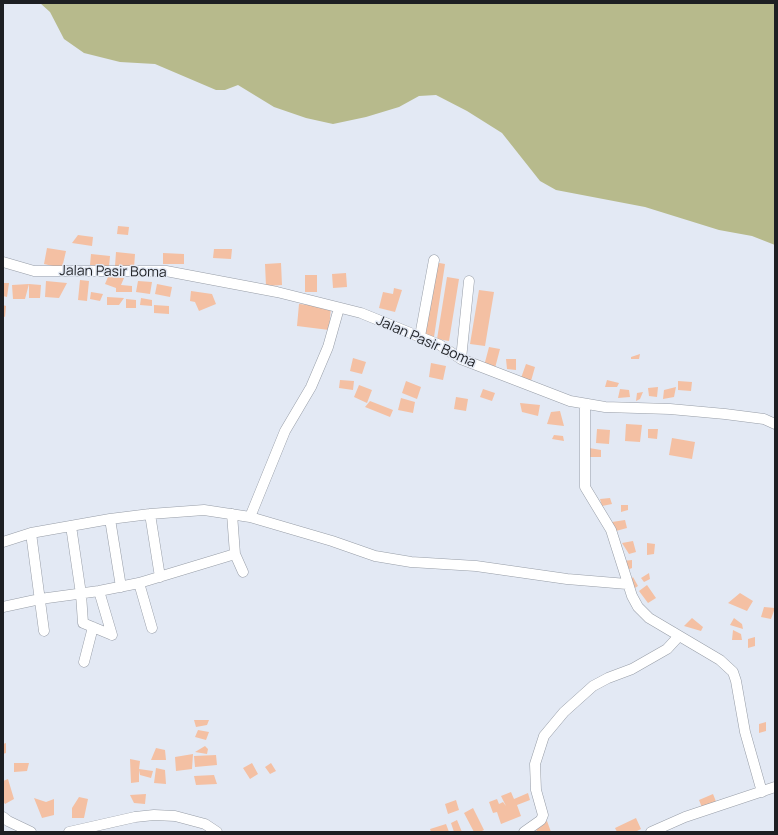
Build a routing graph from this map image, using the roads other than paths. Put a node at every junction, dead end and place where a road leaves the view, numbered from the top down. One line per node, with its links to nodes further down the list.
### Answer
1 (434, 260): 5 (street)
2 (3, 262): 4 (street, Jalan Pasir Boma)
3 (469, 281): 6 (street)
4 (338, 308): 5 (street, Jalan Pasir Boma); 11 (street)
5 (420, 336): 6 (street, Jalan Pasir Boma)
6 (461, 359): 7 (street, Jalan Pasir Boma)
7 (585, 404): 8 (street, Jalan Pasir Boma); 20 (street)
8 (775, 424)
9 (150, 514): 10 (street); 12 (street); 18 (street)
10 (232, 514): 11 (street); 16 (street)
11 (250, 517): 20 (street)
12 (110, 519): 13 (street); 21 (street)
13 (71, 526): 14 (street); 23 (street)
14 (31, 533): 15 (street); 24 (street)
15 (3, 542)
16 (235, 554): 17 (street); 18 (street)
17 (242, 572)
18 (160, 577): 19 (street)
19 (139, 583): 21 (street); 27 (street)
20 (627, 584): 29 (street)
21 (121, 587): 22 (street)
22 (100, 591): 23 (street); 26 (street)
23 (81, 594): 24 (street); 26 (street)
24 (40, 599): 25 (street); 28 (street)
25 (3, 607)
26 (93, 627): 30 (street)
27 (152, 628)
28 (44, 631)
29 (679, 636): 32 (street); 37 (street)
30 (84, 662)
31 (775, 787): 32 (street)
32 (762, 792): 38 (street)
33 (3, 817): 34 (street)
34 (31, 832)
35 (69, 832): 36 (street)
36 (217, 832)
37 (524, 832)
38 (651, 832)

